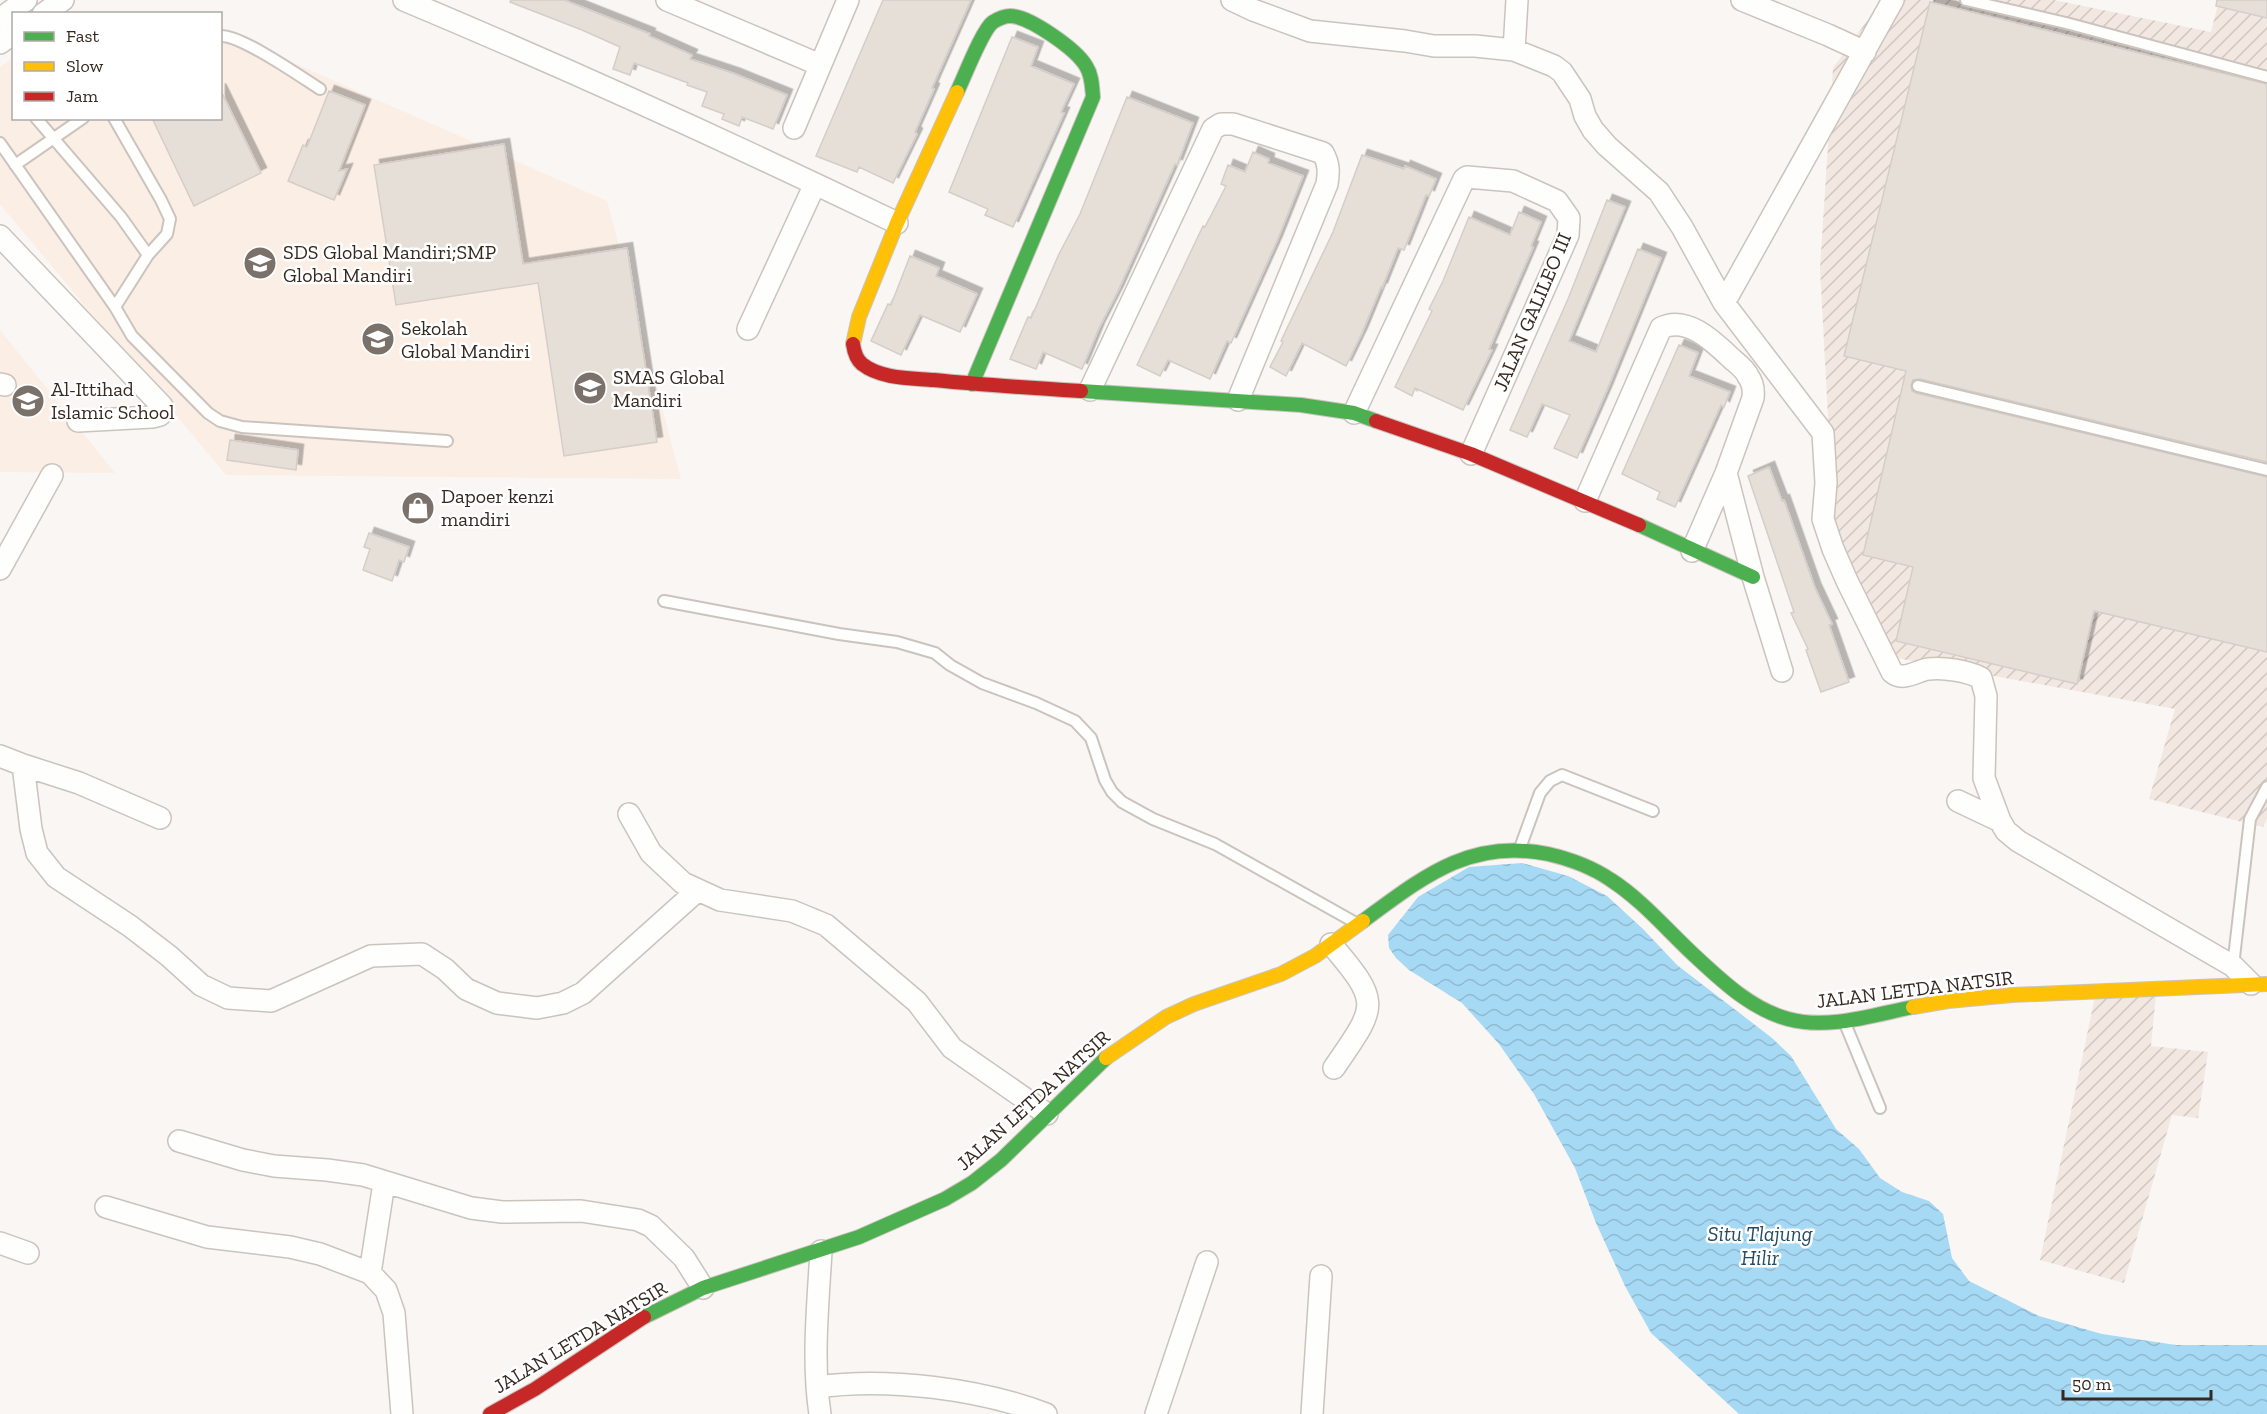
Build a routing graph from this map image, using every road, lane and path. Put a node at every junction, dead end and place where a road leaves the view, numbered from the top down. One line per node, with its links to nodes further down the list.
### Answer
1 (26, 0): 12 (street)
2 (63, 0): 11 (street)
3 (404, 0): 26 (street)
4 (848, 0): 16 (street)
5 (1232, 0): 14 (street)
6 (1517, 0): 14 (street)
7 (1742, 0): 15 (street)
8 (1893, 0): 15 (street)
9 (1966, 0): 17 (lane)
10 (680, 3): 16 (street)
11 (46, 12)
12 (0, 19)
13 (222, 36): 18 (lane)
14 (1514, 50): 30 (street)
15 (1865, 52): 30 (street)
16 (820, 65): 22 (street)
17 (2267, 77)
18 (320, 89)
19 (37, 120): 23 (lane)
20 (80, 120): 23 (lane)
21 (115, 120): 29 (lane)
22 (794, 128)
23 (53, 141): 25 (lane); 29 (lane)
24 (0, 142): 25 (lane)
25 (15, 165): 31 (lane)
26 (815, 184): 27 (street); 32 (street)
27 (897, 223): 33 (street); 33 (street)
28 (0, 236): 38 (street)
29 (148, 255): 31 (lane)
30 (1724, 303): 57 (street)
31 (115, 307): 39 (lane)
32 (748, 329)
33 (972, 384): 35 (street)
34 (1918, 386): 41 (lane)
35 (1090, 390): 36 (street); 36 (street)
36 (1238, 400): 37 (street)
37 (1354, 413): 40 (street); 40 (street, JALAN GALILEO III)
38 (78, 420)
39 (447, 441)
40 (1471, 454): 44 (street)
41 (2267, 470)
42 (1726, 473): 44 (street); 45 (street); 47 (street)
43 (52, 475): 46 (street)
44 (1585, 501): 45 (street)
45 (1692, 551): 47 (street)
46 (0, 569)
47 (1753, 578): 49 (street)
48 (664, 601): 60 (lane)
49 (1782, 671)
50 (0, 756): 51 (street)
51 (23, 765): 56 (street); 59 (street)
52 (2267, 787): 62 (lane)
53 (1958, 801): 57 (street)
54 (1653, 811): 58 (lane)
55 (629, 814): 59 (street)
56 (160, 818)
57 (2000, 821): 62 (street)
58 (1519, 850): 60 (street, JALAN LETDA NATSIR); 64 (street, JALAN LETDA NATSIR)
59 (698, 890): 67 (street)
60 (1358, 924): 61 (street, JALAN LETDA NATSIR)
61 (1331, 944): 65 (street); 67 (street, JALAN LETDA NATSIR)
62 (2233, 966): 63 (street)
63 (2259, 984): 64 (street, JALAN LETDA NATSIR)
64 (1844, 1021): 66 (lane)
65 (1334, 1068)
66 (1880, 1108)
67 (1047, 1114): 72 (street, JALAN LETDA NATSIR)
68 (179, 1141): 69 (street)
69 (384, 1183): 75 (street); 77 (street)
70 (106, 1207): 75 (street)
71 (0, 1243): 73 (street)
72 (820, 1251): 77 (street, JALAN LETDA NATSIR); 78 (street)
73 (28, 1253)
74 (1207, 1262): 83 (street)
75 (370, 1273): 79 (street)
76 (1321, 1276): 84 (street)
77 (703, 1288): 80 (street, JALAN LETDA NATSIR)
78 (817, 1386): 81 (street); 82 (street)
79 (402, 1414)
80 (490, 1414)
81 (820, 1414)
82 (1046, 1414)
83 (1156, 1414)
84 (1312, 1414)

